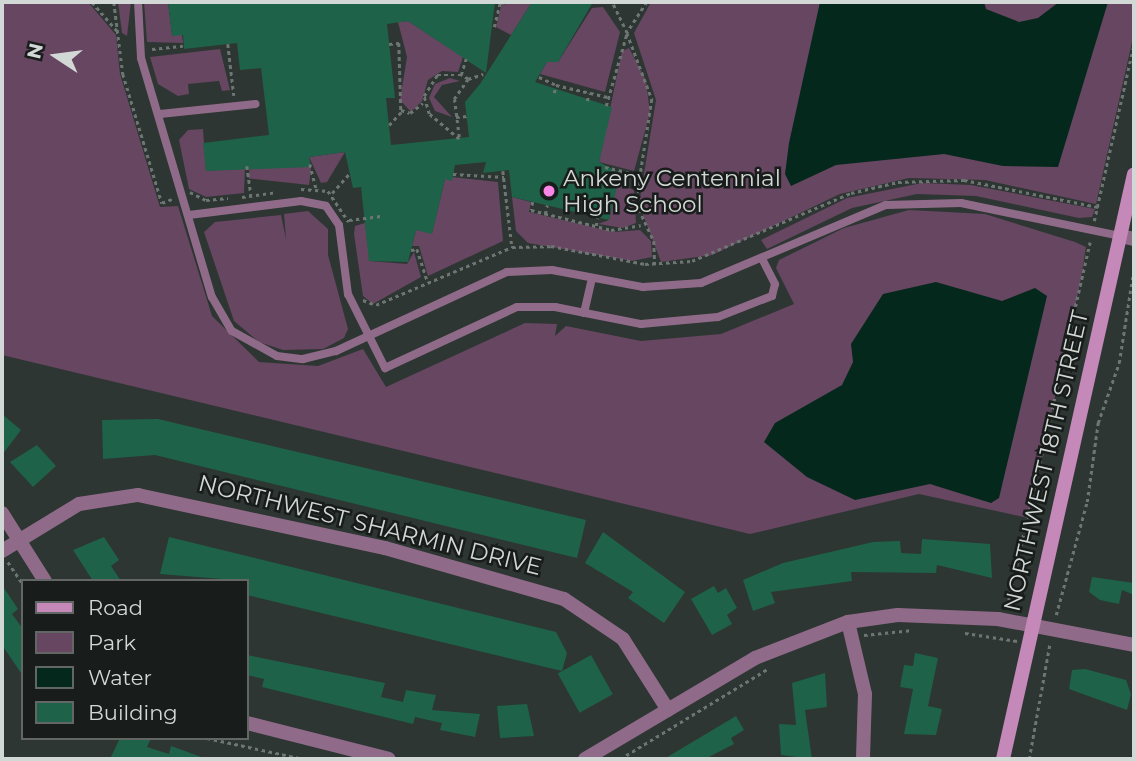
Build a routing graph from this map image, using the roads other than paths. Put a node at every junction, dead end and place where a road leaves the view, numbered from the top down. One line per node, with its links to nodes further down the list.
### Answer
1 (138, 2): 3 (lane)
2 (255, 104): 3 (lane)
3 (160, 114): 5 (lane)
4 (1134, 174): 6 (main road, NORTHWEST 18TH STREET)
5 (189, 215): 10 (lane); 10 (lane)
6 (1127, 237): 7 (lane); 16 (main road, NORTHWEST 18TH STREET)
7 (763, 260): 8 (lane); 9 (lane)
8 (592, 278): 9 (lane); 10 (lane)
9 (584, 313): 10 (lane)
10 (368, 335)
11 (2, 513): 12 (street)
12 (18, 540): 13 (street, NORTHWEST SHARMIN DRIVE); 14 (street); 18 (street, NORTHWEST SHARMIN DRIVE)
13 (2, 552)
14 (44, 579)
15 (848, 622): 16 (street); 18 (street); 22 (street)
16 (1033, 625): 17 (street); 23 (main road, NORTHWEST 18TH STREET)
17 (1134, 645)
18 (668, 710): 21 (street)
19 (248, 723): 20 (street)
20 (389, 759)
21 (585, 759)
22 (863, 759)
23 (1003, 759)

